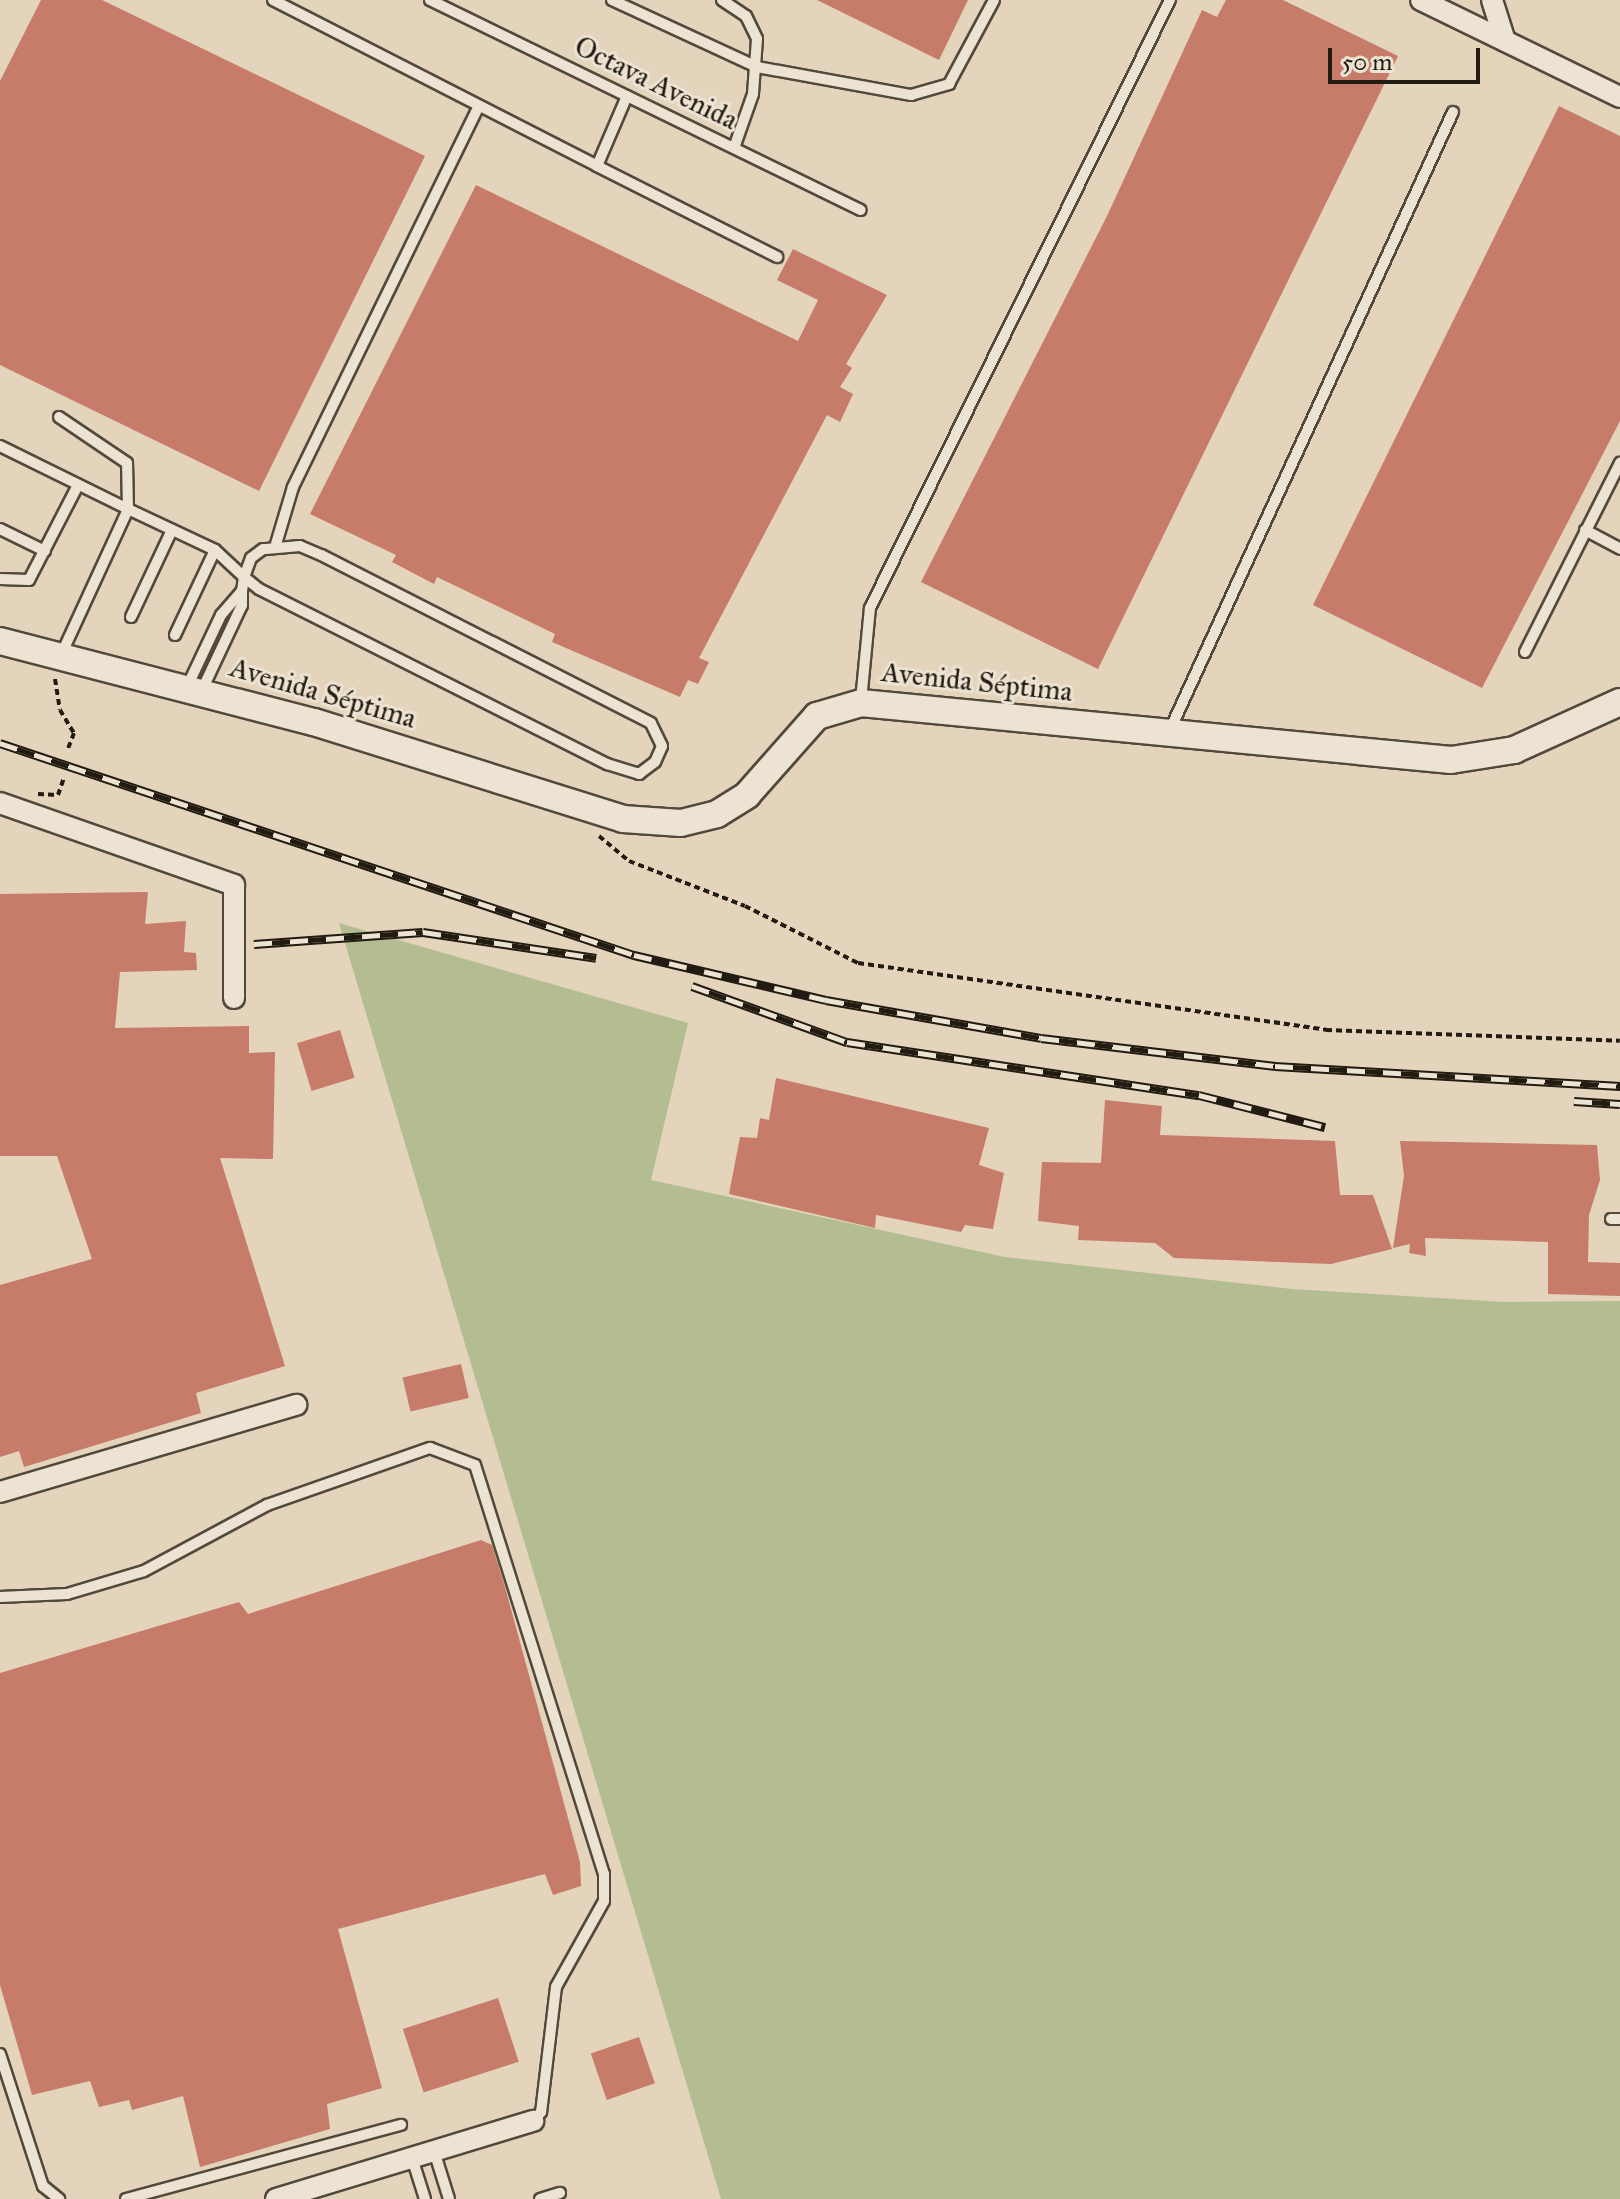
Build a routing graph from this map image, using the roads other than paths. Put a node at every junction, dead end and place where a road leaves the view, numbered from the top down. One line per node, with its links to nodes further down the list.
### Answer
1 (273, 0): 15 (lane)
2 (430, 0): 10 (lane, Octava Avenida)
3 (462, 0): 10 (lane)
4 (612, 0): 12 (lane)
5 (722, 0): 12 (lane)
6 (994, 0): 12 (lane)
7 (1170, 0): 42 (lane)
8 (1421, 0): 11 (street)
9 (1492, 0): 11 (street)
10 (455, 12): 13 (lane, Octava Avenida)
11 (1505, 41): 14 (street)
12 (757, 67): 17 (lane)
13 (627, 96): 17 (lane, Octava Avenida); 18 (lane)
14 (1620, 97)
15 (479, 106): 18 (lane); 29 (lane)
16 (1453, 112): 43 (lane)
17 (734, 148): 19 (lane, Octava Avenida)
18 (597, 166): 20 (lane)
19 (861, 210)
20 (777, 257)
21 (59, 417): 25 (lane)
22 (0, 446): 24 (lane)
23 (1620, 463): 28 (lane)
24 (78, 485): 25 (lane); 32 (lane)
25 (128, 509): 27 (lane); 39 (lane)
26 (0, 529): 32 (lane)
27 (172, 530): 31 (lane); 35 (lane)
28 (1585, 530): 30 (lane); 38 (lane)
29 (276, 544): 33 (lane); 33 (lane)
30 (1620, 549)
31 (215, 550): 33 (lane); 36 (lane)
32 (45, 551): 34 (lane)
33 (244, 577): 40 (lane)
34 (0, 579)
35 (131, 617)
36 (175, 635)
37 (0, 641): 39 (street, Avenida Séptima)
38 (1525, 652)
39 (60, 657): 40 (street, Avenida Séptima)
40 (194, 690): 42 (street, Avenida Séptima)
41 (1620, 702): 43 (street, Avenida Séptima)
42 (861, 703): 43 (street, Avenida Séptima)
43 (1168, 736)
44 (0, 803): 45 (street)
45 (234, 998)
46 (296, 1405): 47 (street)
47 (0, 1492)
48 (0, 1597): 50 (lane)
49 (0, 2054): 55 (lane)
50 (533, 2121): 52 (street)
51 (401, 2125): 56 (lane)
52 (434, 2151): 53 (street); 59 (lane)
53 (412, 2158): 57 (street); 58 (lane)
54 (560, 2193): 60 (lane)
55 (59, 2199)
56 (126, 2199)
57 (276, 2199)
58 (425, 2199)
59 (449, 2199)
60 (540, 2199)

